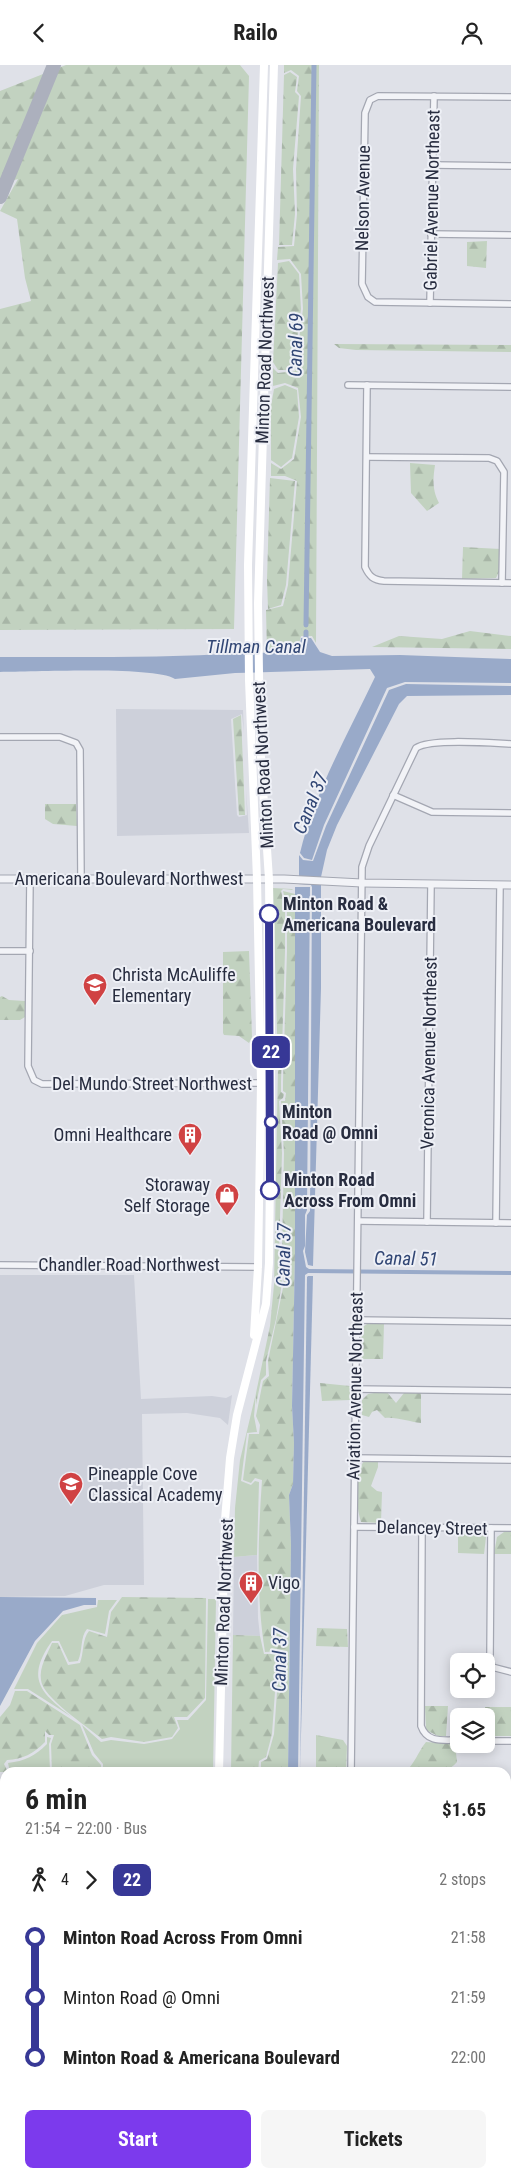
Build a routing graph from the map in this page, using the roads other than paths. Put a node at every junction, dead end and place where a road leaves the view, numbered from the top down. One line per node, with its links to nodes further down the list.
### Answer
1 (264, 65): 24 (main road, Minton Road Northwest)
2 (274, 65): 25 (main road, Minton Road Northwest)
3 (434, 96): 4 (street); 5 (street, Gabriel Avenue Northeast); 9 (street, Nelson Avenue)
4 (511, 97)
5 (433, 165): 6 (street); 7 (street, Gabriel Avenue Northeast)
6 (511, 166)
7 (432, 234): 8 (street); 9 (street, Gabriel Avenue Northeast)
8 (511, 235)
9 (430, 303): 10 (street)
10 (511, 304)
11 (348, 385): 12 (street)
12 (367, 385): 13 (street); 14 (street)
13 (511, 387)
14 (366, 457): 15 (street); 15 (street)
15 (502, 583): 16 (street)
16 (511, 583)
17 (0, 737): 21 (street)
18 (511, 744): 19 (street, Aviation Avenue Northeast)
19 (394, 795): 20 (street); 26 (street, Aviation Avenue Northeast)
20 (511, 813)
21 (81, 878): 23 (street, Americana Boulevard Northwest); 24 (street, Americana Boulevard Northwest)
22 (0, 879): 23 (street, Americana Boulevard Northwest)
23 (30, 879): 31 (street)
24 (258, 879): 25 (street, Americana Boulevard Northwest); 32 (main road, Minton Road Northwest)
25 (269, 879): 26 (street, Americana Boulevard Northwest); 33 (main road, Minton Road Northwest)
26 (362, 883): 27 (street, Americana Boulevard Northwest); 34 (street, Aviation Avenue Northeast)
27 (430, 885): 28 (street, Americana Boulevard Northwest); 35 (street, Veronica Avenue Northeast)
28 (500, 885): 29 (street, Americana Boulevard Northwest); 36 (street)
29 (511, 885)
30 (0, 951): 31 (street)
31 (30, 951): 32 (street, Del Mundo Street Northwest)
32 (262, 1083): 33 (street, Del Mundo Street Northwest); 39 (main road, Minton Road Northwest)
33 (271, 1083): 42 (main road, Minton Road Northwest)
34 (358, 1221): 35 (street); 40 (street, Aviation Avenue Northeast)
35 (427, 1222): 36 (street)
36 (496, 1223): 37 (street)
37 (511, 1223)
38 (0, 1265): 39 (street, Chandler Road Northwest)
39 (258, 1267): 42 (main road, Minton Road Northwest)
40 (356, 1320): 41 (street); 43 (street, Aviation Avenue Northeast)
41 (511, 1322)
42 (248, 1373): 55 (main road, Minton Road Northwest)
43 (355, 1389): 44 (street); 45 (street, Aviation Avenue Northeast)
44 (511, 1391)
45 (354, 1458): 46 (street); 47 (street, Aviation Avenue Northeast)
46 (511, 1460)
47 (354, 1527): 48 (street, Delancey Street); 56 (street, Aviation Avenue Northeast)
48 (422, 1528): 49 (street, Delancey Street); 52 (street)
49 (491, 1528): 50 (street, Delancey Street); 51 (street)
50 (511, 1528)
51 (511, 1672)
52 (450, 1740)
53 (495, 1741): 54 (street)
54 (511, 1741)
55 (219, 1767)
56 (351, 1767)

